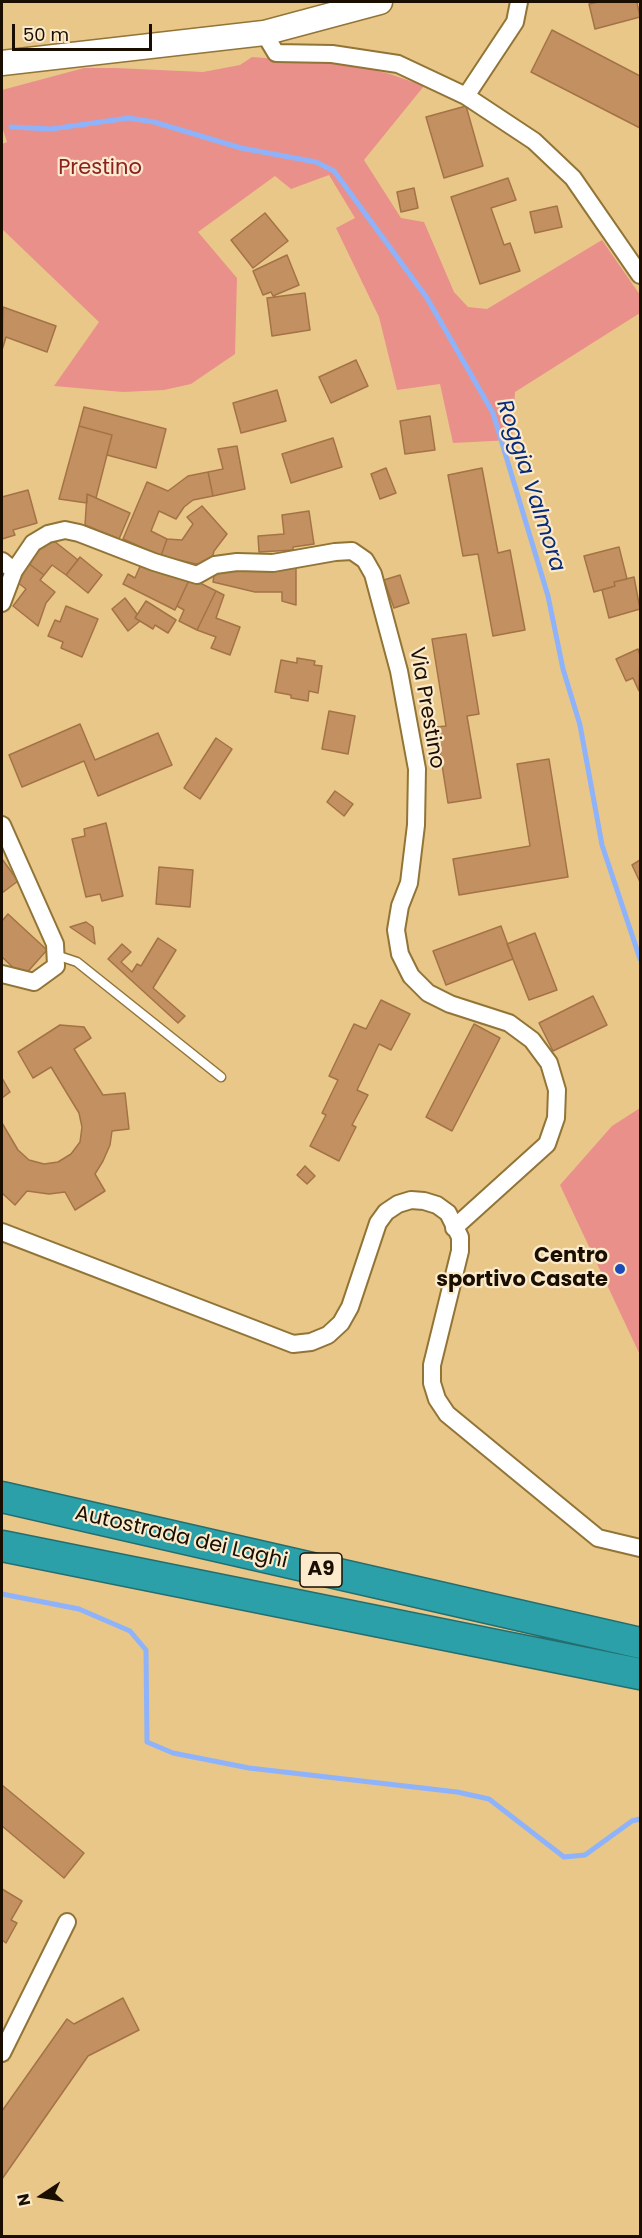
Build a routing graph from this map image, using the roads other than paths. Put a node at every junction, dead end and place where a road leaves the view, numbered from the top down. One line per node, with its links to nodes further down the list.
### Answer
1 (380, 2): 3 (main road)
2 (519, 2): 7 (street)
3 (264, 33): 4 (main road); 7 (street)
4 (30, 61): 5 (main road); 6 (main road)
5 (2, 63)
6 (2, 74)
7 (466, 96): 8 (street)
8 (640, 275)
9 (8, 566): 10 (street, Via Prestino); 15 (street, Via Prestino)
10 (2, 603)
11 (2, 825): 12 (street)
12 (55, 955): 13 (street); 14 (lane)
13 (2, 974)
14 (221, 1077)
15 (454, 1228): 16 (street); 19 (street)
16 (2, 1232)
17 (2, 1497): 20 (highway, Autostrada dei Laghi / A9)
18 (2, 1546): 21 (highway, Autostrada dei Laghi / A9)
19 (640, 1548)
20 (640, 1643)
21 (640, 1674)
22 (67, 1922): 23 (street)
23 (2, 2053)

